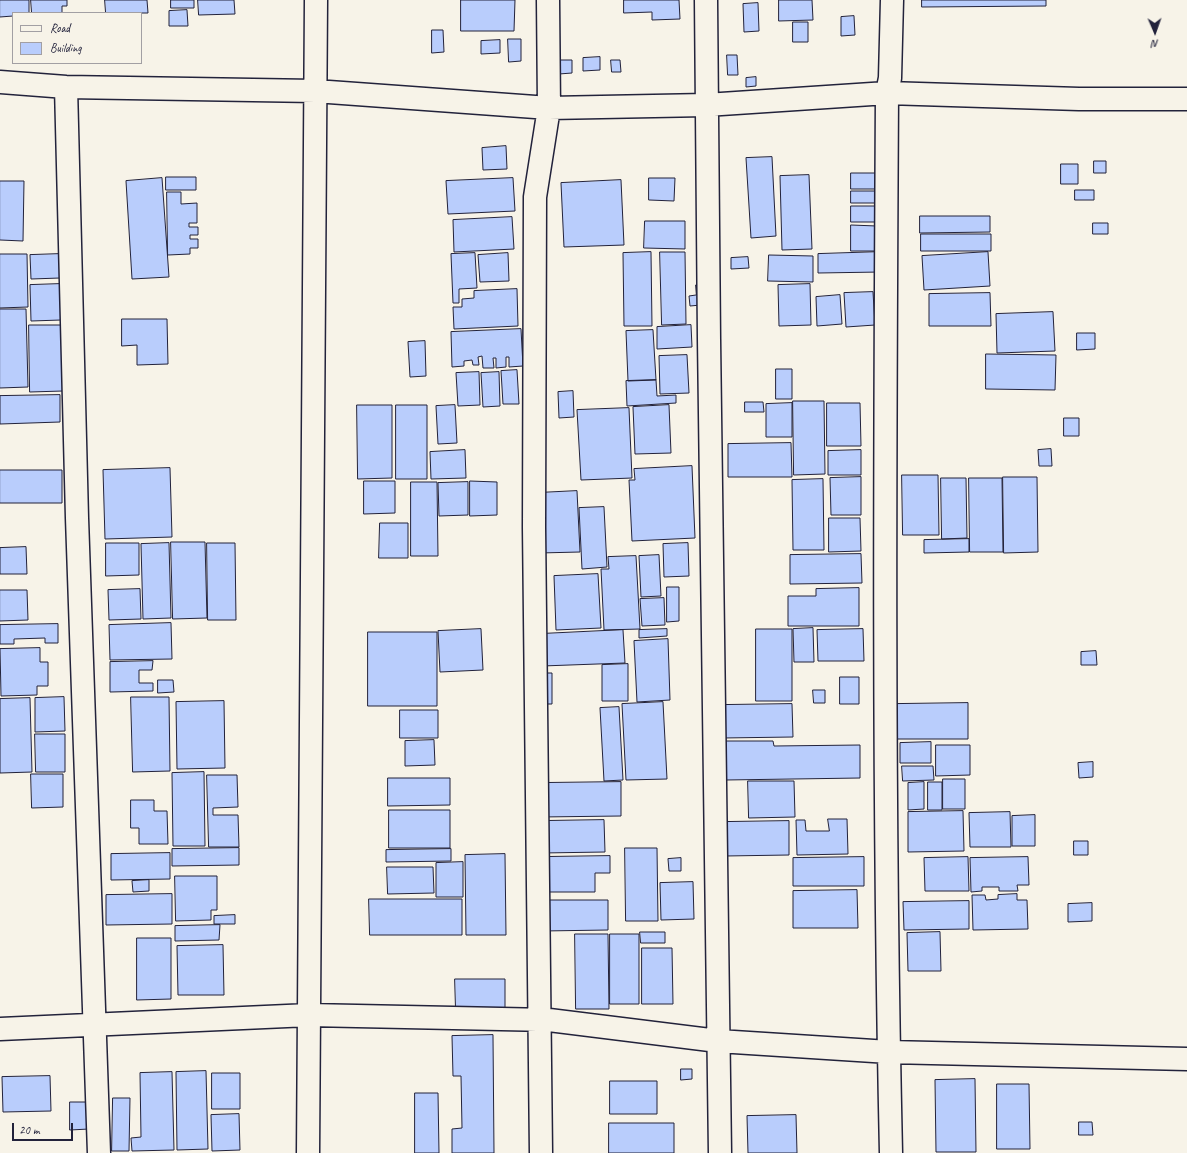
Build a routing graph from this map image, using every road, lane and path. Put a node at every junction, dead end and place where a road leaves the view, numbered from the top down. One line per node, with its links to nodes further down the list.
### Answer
1 (316, 0): 7 (street)
2 (548, 0): 11 (street)
3 (706, 0): 10 (street)
4 (892, 0): 8 (street)
5 (0, 82): 6 (street)
6 (66, 87): 7 (street); 14 (street)
7 (315, 91): 11 (street); 12 (street)
8 (887, 93): 9 (street); 10 (street); 17 (street)
9 (1187, 99)
10 (706, 104): 11 (street); 16 (street)
11 (548, 108): 13 (street)
12 (309, 1015): 13 (street); 14 (street); 20 (street)
13 (541, 1020): 16 (street); 21 (street)
14 (94, 1024): 15 (street); 19 (street)
15 (0, 1029)
16 (718, 1041): 17 (street); 22 (street)
17 (889, 1052): 18 (street); 23 (street)
18 (1187, 1060)
19 (98, 1153)
20 (308, 1153)
21 (541, 1153)
22 (720, 1153)
23 (891, 1153)

